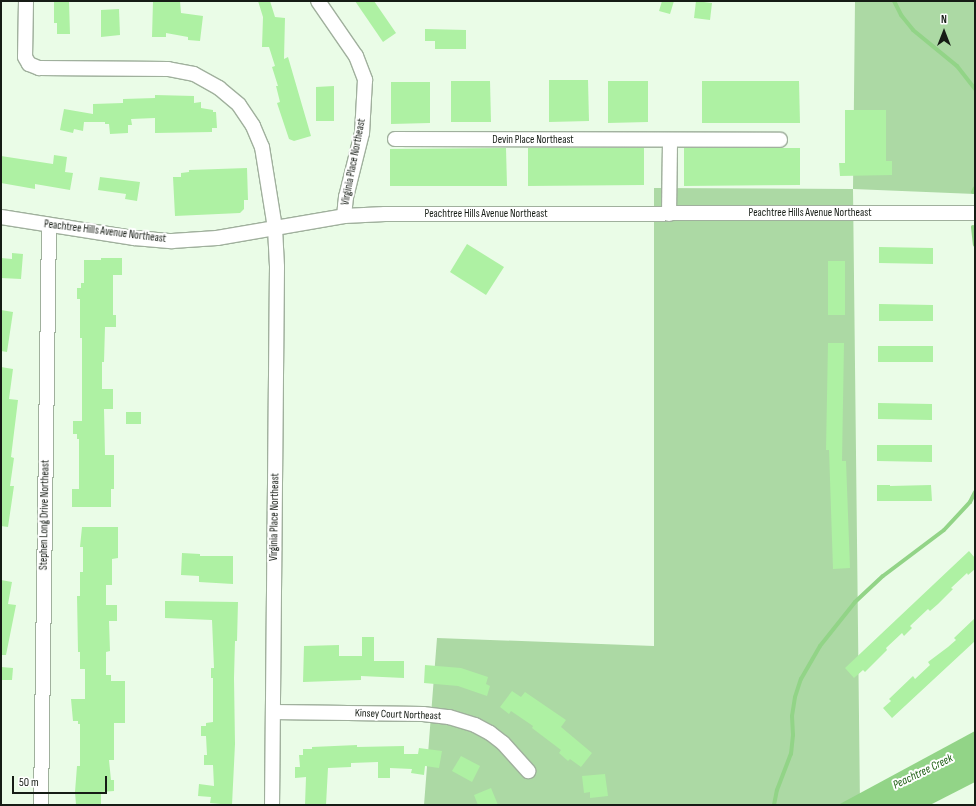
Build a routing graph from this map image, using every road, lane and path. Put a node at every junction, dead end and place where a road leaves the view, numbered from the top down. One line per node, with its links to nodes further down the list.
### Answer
1 (26, 1): 11 (street, Virginia Place Northeast)
2 (318, 1): 8 (street, Virginia Place Northeast)
3 (396, 139): 4 (street, Devin Place Northeast)
4 (670, 140): 5 (street, Devin Place Northeast); 7 (street)
5 (780, 140)
6 (975, 213): 7 (street, Peachtree Hills Avenue Northeast)
7 (669, 214): 8 (street, Peachtree Hills Avenue Northeast)
8 (344, 216): 11 (street, Peachtree Hills Avenue Northeast)
9 (1, 217): 10 (street, Peachtree Hills Avenue Northeast)
10 (49, 225): 11 (street, Peachtree Hills Avenue Northeast); 14 (street, Stephen Long Drive Northeast)
11 (275, 228): 12 (street, Virginia Place Northeast)
12 (273, 712): 13 (street, Kinsey Court Northeast); 15 (street, Virginia Place Northeast)
13 (528, 771)
14 (41, 805)
15 (272, 805)

